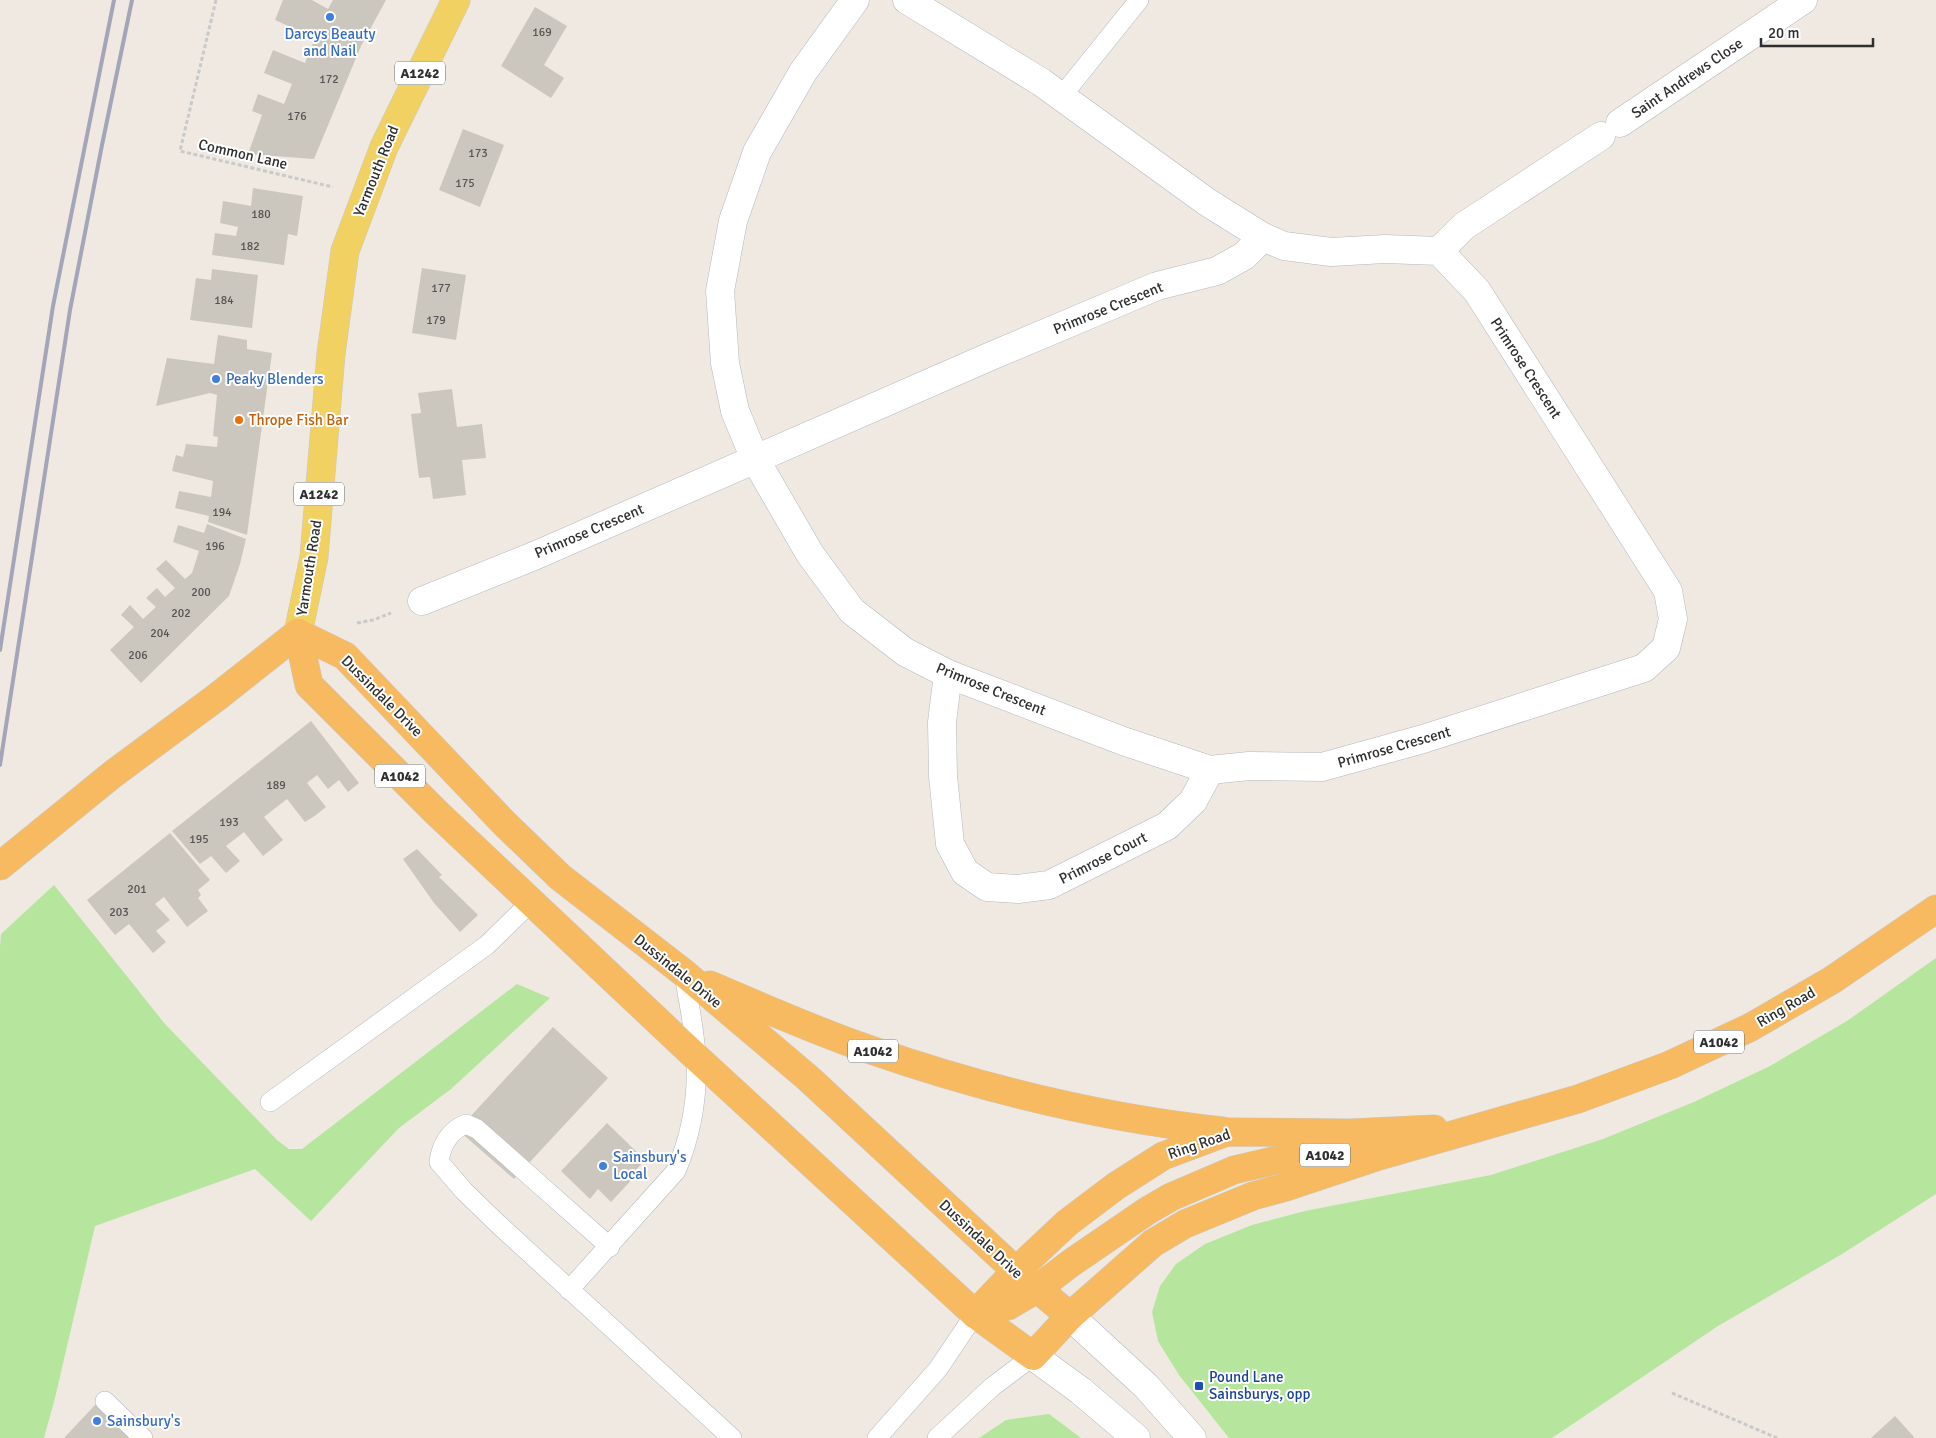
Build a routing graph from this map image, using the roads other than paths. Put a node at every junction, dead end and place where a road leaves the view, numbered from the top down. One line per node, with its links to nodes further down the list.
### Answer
1 (456, 0): 11 (main road, Yarmouth Road / A1242)
2 (855, 0): 9 (street, Primrose Crescent)
3 (908, 0): 6 (street)
4 (1139, 0): 6 (lane)
5 (1803, 0): 8 (street, Saint Andrews Close)
6 (1061, 97): 7 (street)
7 (1263, 237): 8 (street); 9 (street, Primrose Crescent)
8 (1439, 251): 13 (street, Primrose Crescent)
9 (755, 459): 10 (street, Primrose Crescent); 12 (street, Primrose Crescent)
10 (422, 601)
11 (298, 633): 14 (highway, Yarmouth Road); 15 (highway, A1042); 17 (highway, Dussindale Drive / A1042)
12 (948, 674): 13 (street, Primrose Crescent); 13 (street, Primrose Court)
13 (1210, 770)
14 (0, 866)
15 (530, 902): 18 (highway, A1042); 19 (lane)
16 (1936, 909): 20 (highway, Ring Road / A1042)
17 (684, 973): 18 (lane); 21 (highway, A1042); 24 (highway, Dussindale Drive / A1042)
18 (696, 1057): 23 (lane); 27 (highway, A1042)
19 (270, 1102)
20 (1480, 1126): 21 (highway, Ring Road / A1042); 22 (highway, Ring Road / A1042)
21 (1227, 1132): 24 (highway, Ring Road / A1042)
22 (1378, 1156): 25 (highway, A1042); 28 (highway, Ring Road / A1042)
23 (610, 1247): 26 (lane); 26 (lane)
24 (1016, 1271): 25 (highway, Dussindale Drive / A1042); 27 (highway, Ring Road / A1042)
25 (1037, 1289): 27 (highway, A1042); 28 (highway, Dussindale Drive / A1042)
26 (569, 1290): 32 (lane)
27 (975, 1314): 29 (highway, A1042); 33 (lane)
28 (1070, 1316): 29 (highway, Ring Road / A1042); 36 (street, Dussindale Drive)
29 (1033, 1356): 34 (lane); 35 (street)
30 (105, 1401): 31 (lane)
31 (143, 1438)
32 (732, 1438)
33 (876, 1438)
34 (937, 1438)
35 (1136, 1438)
36 (1192, 1438)

